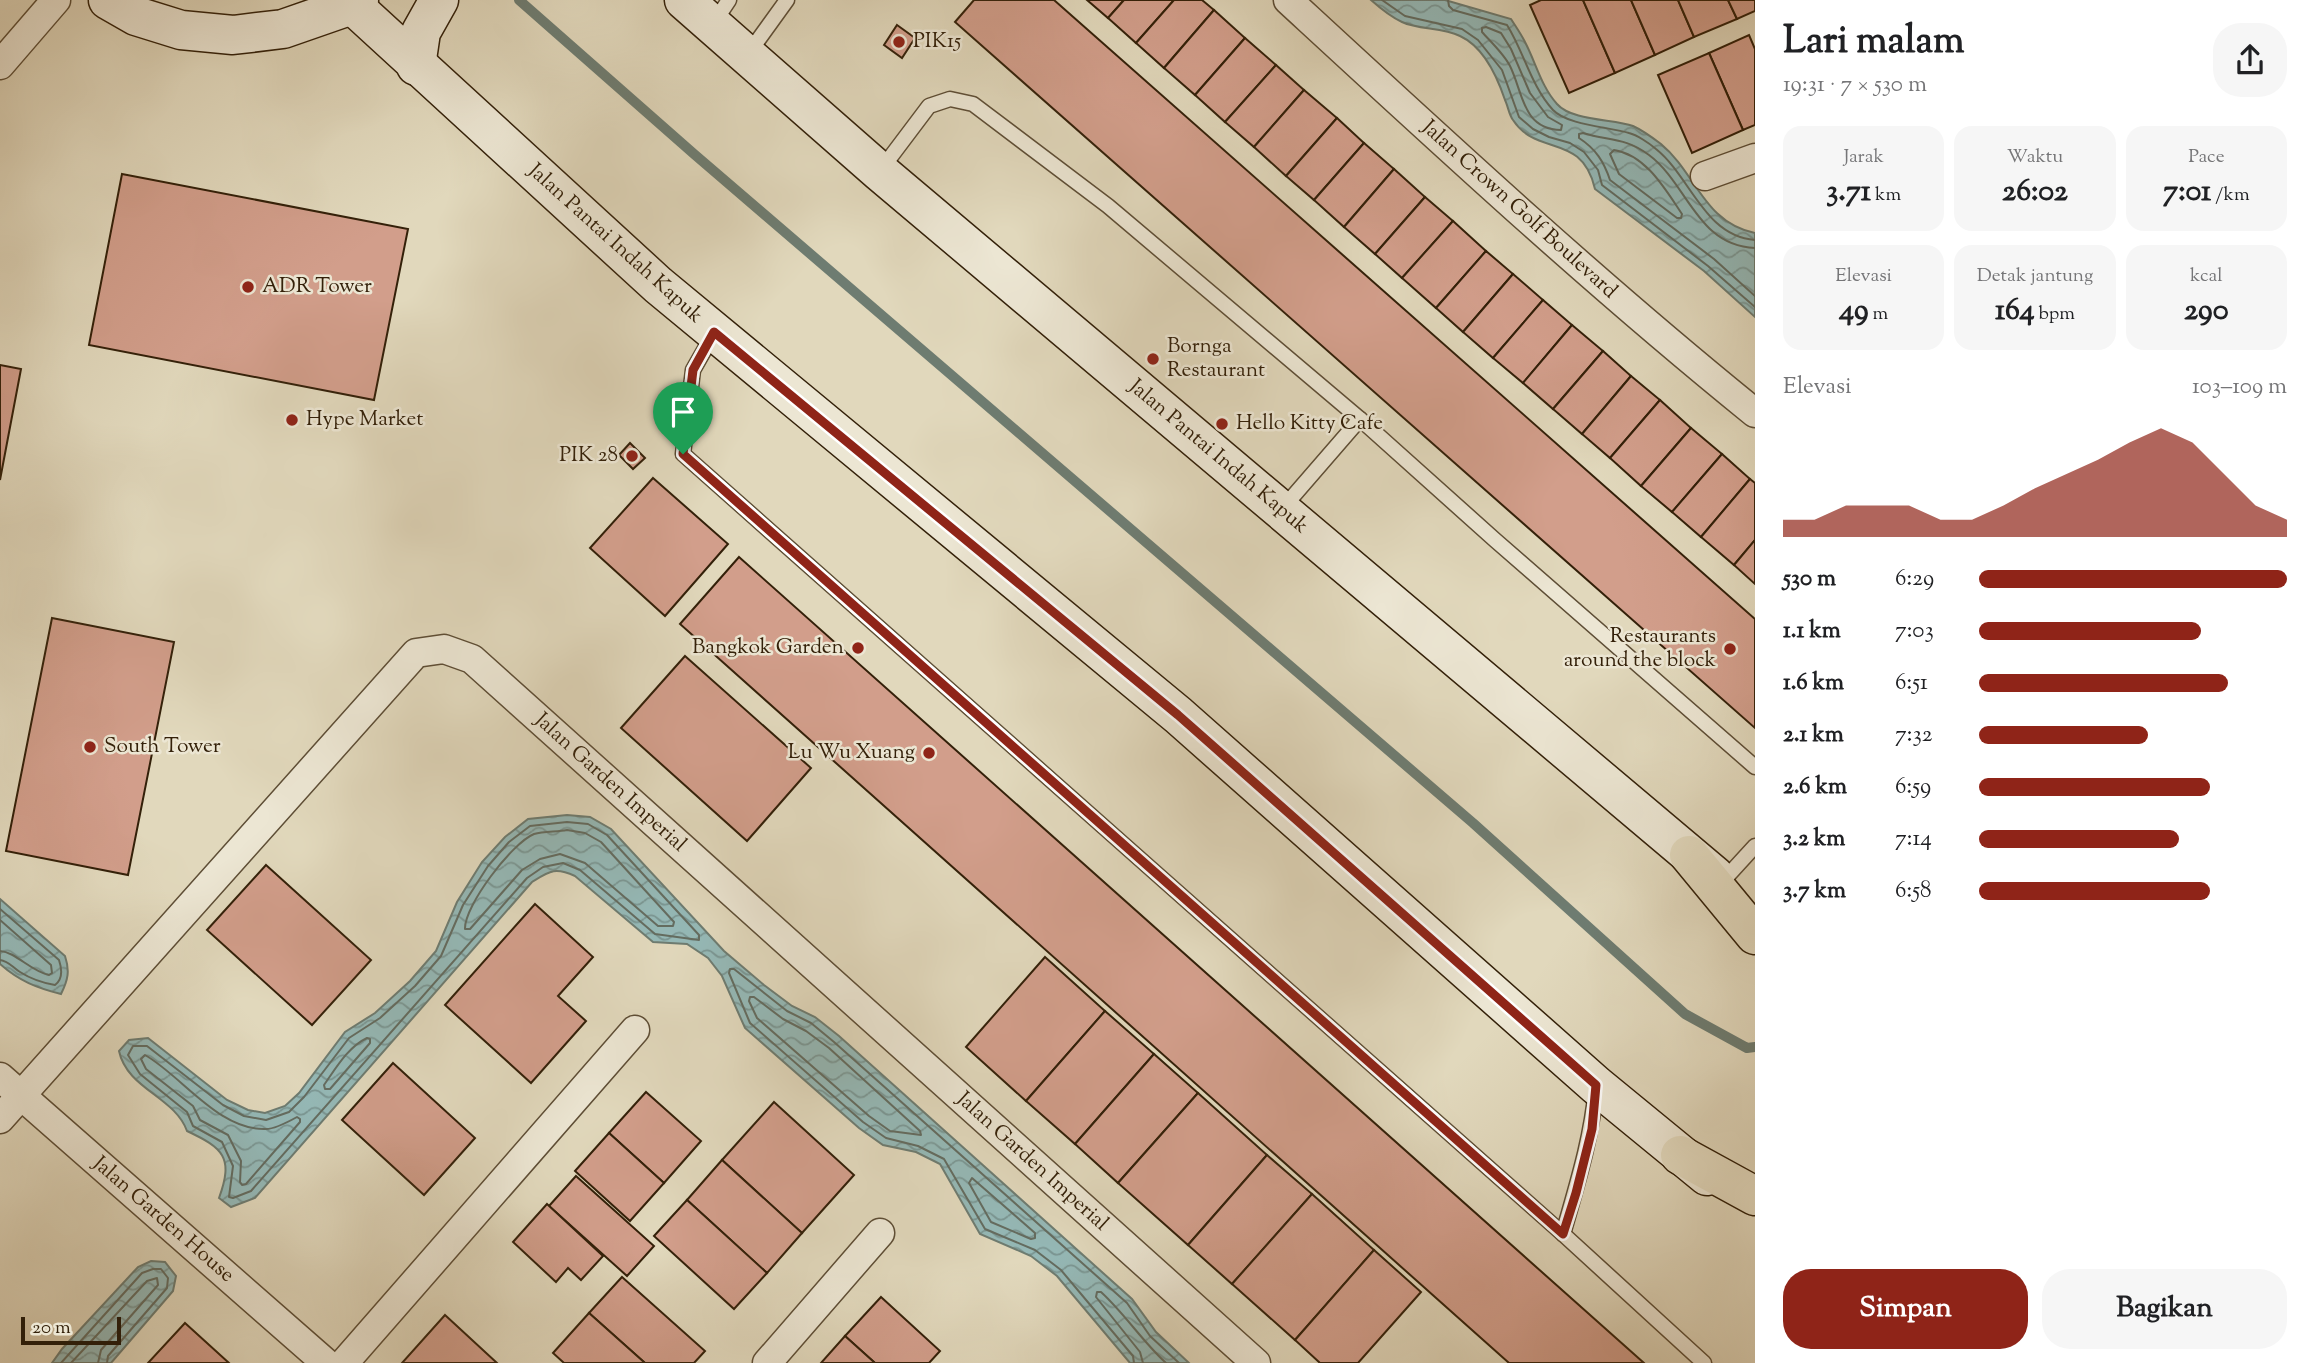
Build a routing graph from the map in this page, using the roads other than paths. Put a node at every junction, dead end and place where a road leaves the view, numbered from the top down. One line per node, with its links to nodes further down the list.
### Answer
1 (57, 0): 10 (street)
2 (108, 0): 7 (main road)
3 (438, 0): 11 (main road)
4 (684, 0): 8 (main road, Jalan Pantai Indah Kapuk)
5 (787, 0): 9 (lane)
6 (1288, 0): 16 (street, Jalan Crown Golf Boulevard)
7 (353, 2): 11 (main road, Jalan Pantai Indah Kapuk)
8 (721, 13): 9 (main road, Jalan Pantai Indah Kapuk)
9 (747, 55): 13 (main road, Jalan Pantai Indah Kapuk)
10 (0, 65)
11 (416, 66): 15 (main road, Jalan Pantai Indah Kapuk)
12 (1755, 159): 14 (street)
13 (880, 172): 17 (lane); 18 (main road, Jalan Pantai Indah Kapuk)
14 (1705, 176)
15 (714, 332): 27 (main road, Jalan Pantai Indah Kapuk); 34 (lane)
16 (1755, 413)
17 (1360, 419): 18 (lane); 19 (lane)
18 (1281, 510): 21 (main road, Jalan Pantai Indah Kapuk)
19 (1755, 767)
20 (1754, 847): 22 (lane)
21 (1689, 855): 22 (main road, Jalan Pantai Indah Kapuk); 24 (highway)
22 (1722, 882): 23 (main road, Jalan Pantai Indah Kapuk)
23 (1755, 911)
24 (1755, 935)
25 (635, 1030): 36 (street)
26 (0, 1077): 28 (street, Jalan Garden House)
27 (1596, 1085): 30 (main road, Jalan Pantai Indah Kapuk); 34 (lane)
28 (21, 1096): 29 (street, Jalan Garden Imperial); 35 (street, Jalan Garden House); 38 (street, Jalan Garden Imperial)
29 (0, 1119)
30 (1680, 1155): 31 (highway); 32 (main road, Jalan Pantai Indah Kapuk)
31 (1755, 1196)
32 (1755, 1215)
33 (880, 1233): 37 (street)
34 (1563, 1234): 39 (lane)
35 (326, 1363)
36 (344, 1363)
37 (767, 1363)
38 (1256, 1363)
39 (1704, 1363)

